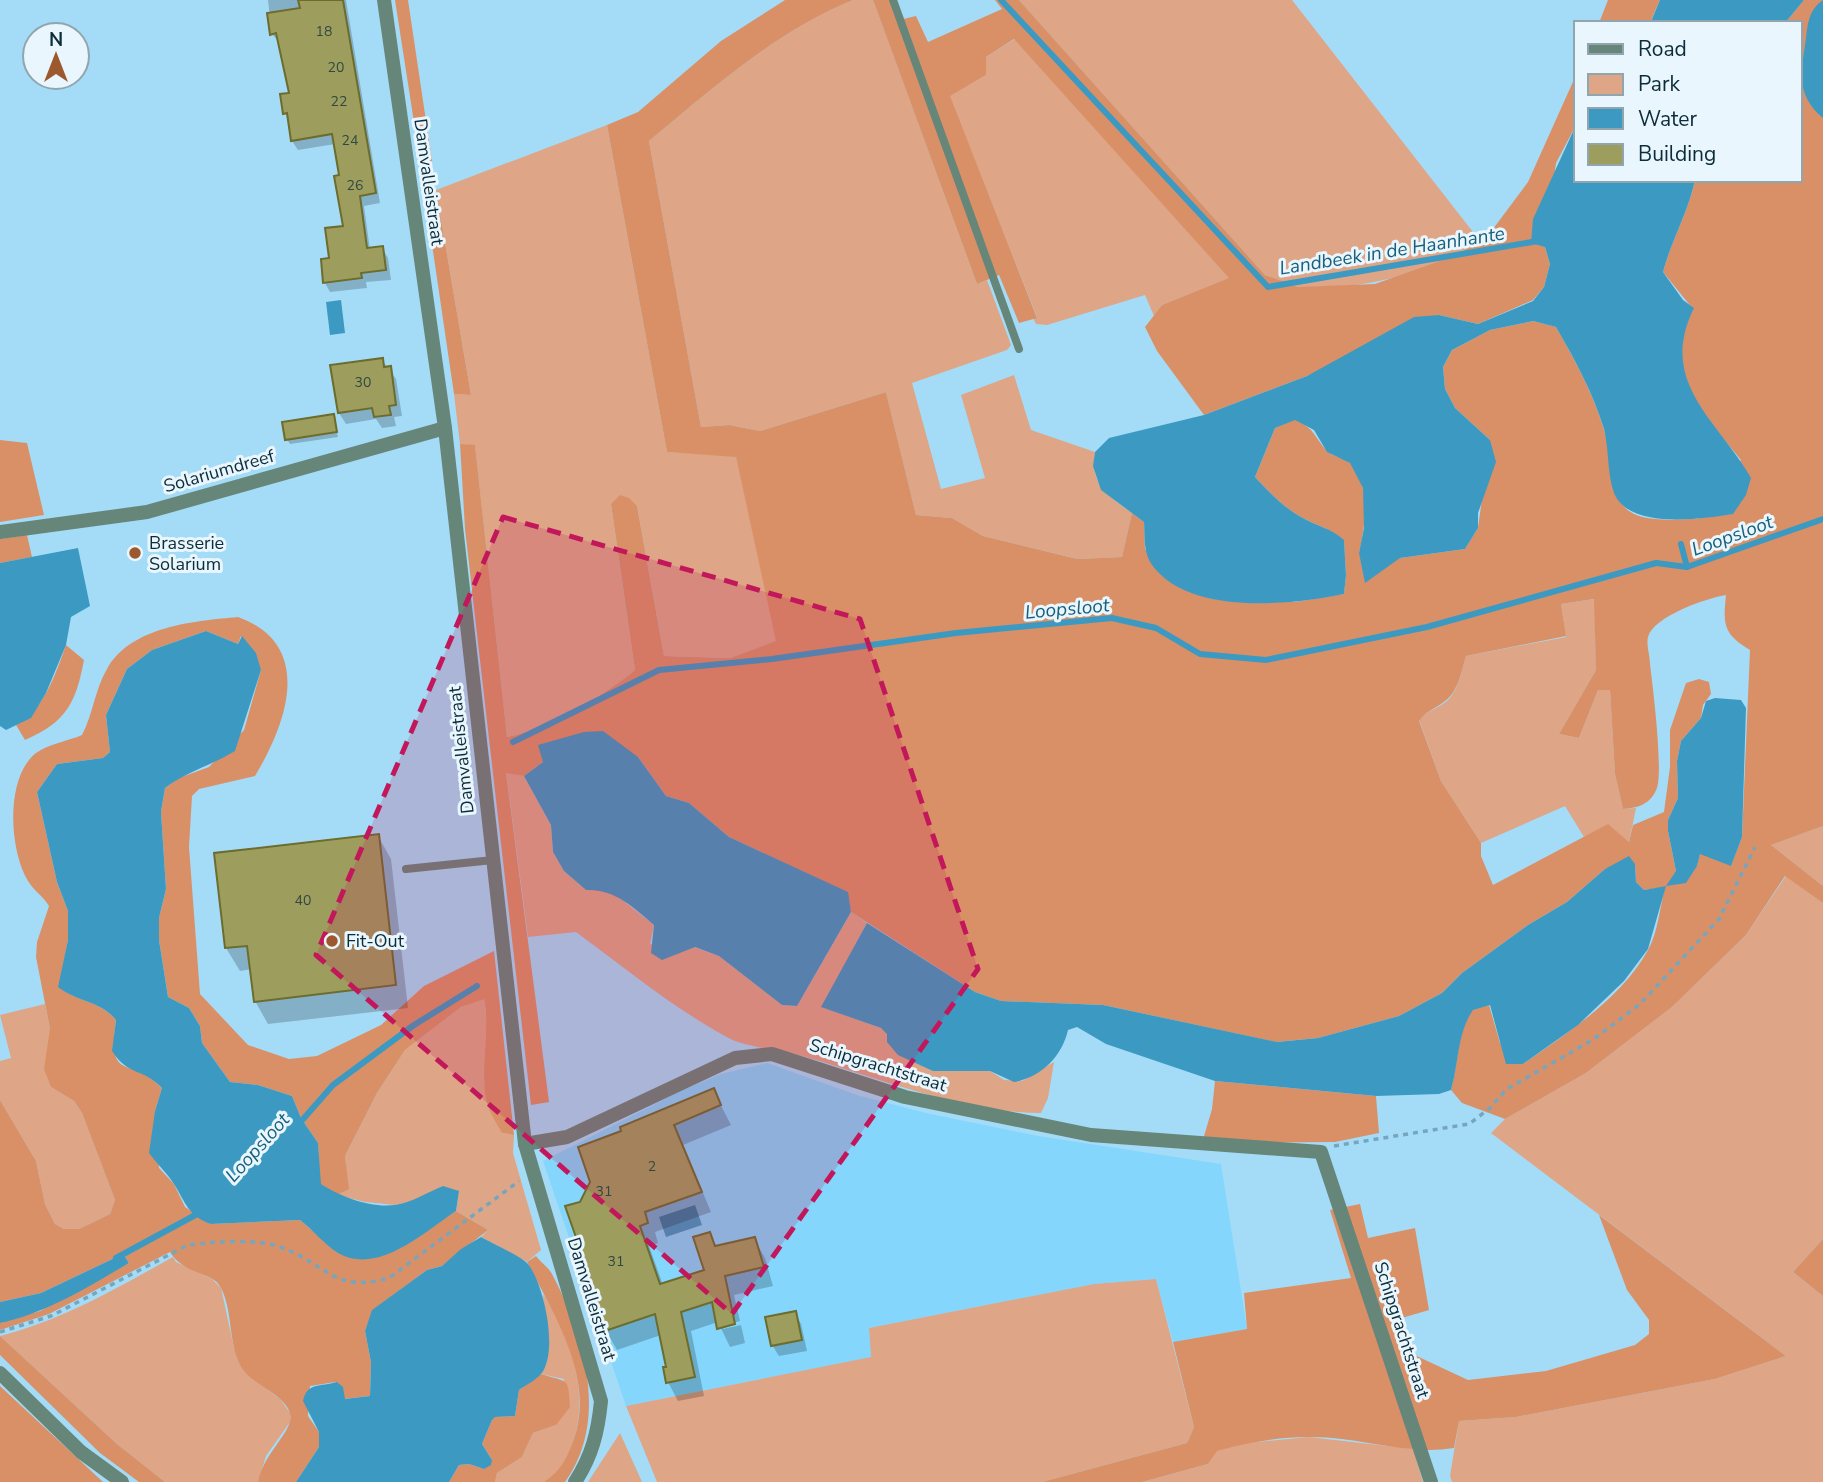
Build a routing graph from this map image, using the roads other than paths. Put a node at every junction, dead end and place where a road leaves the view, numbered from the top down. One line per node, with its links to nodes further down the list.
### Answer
1 (384, 0): 4 (street, Damvalleistraat)
2 (893, 0): 3 (lane)
3 (1019, 349)
4 (445, 428): 5 (street, Solariumdreef); 6 (street, Damvalleistraat)
5 (0, 532)
6 (493, 860): 7 (lane); 8 (street, Damvalleistraat)
7 (406, 869)
8 (525, 1144): 11 (street, Damvalleistraat); 12 (street, Schipgrachtstraat)
9 (0, 1373): 10 (street)
10 (122, 1482)
11 (575, 1482)
12 (1431, 1482)

